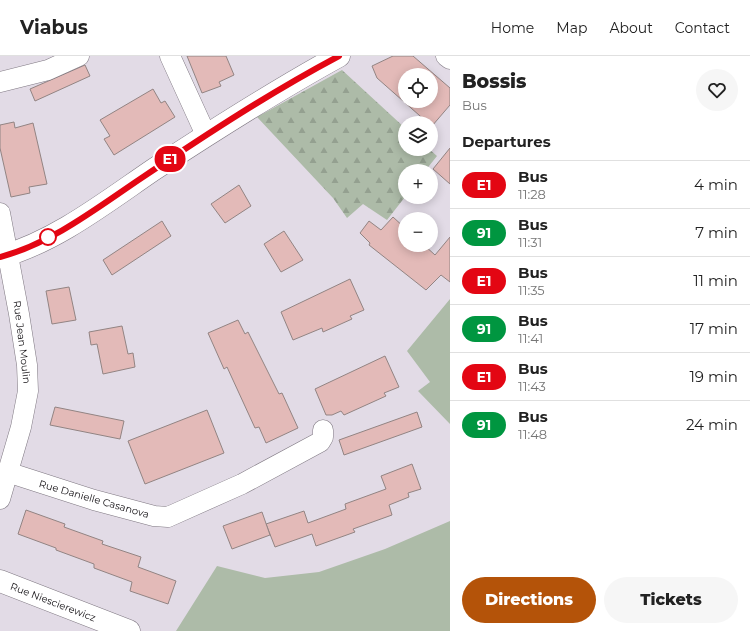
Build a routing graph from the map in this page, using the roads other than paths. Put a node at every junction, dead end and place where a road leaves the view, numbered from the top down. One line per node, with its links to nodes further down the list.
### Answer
1 (79, 56): 6 (street)
2 (170, 56): 7 (street)
3 (339, 56): 7 (street)
4 (446, 56): 5 (street)
5 (450, 59)
6 (0, 82)
7 (206, 135): 9 (street)
8 (0, 213): 9 (street, Rue Jean Moulin)
9 (5, 256): 11 (street, Rue Jean Moulin)
10 (323, 430): 11 (street, Rue Danielle Casanova)
11 (7, 472): 12 (street, Rue Jean Moulin)
12 (0, 499)
13 (0, 581): 14 (street, Rue Niescierewicz)
14 (129, 631)

